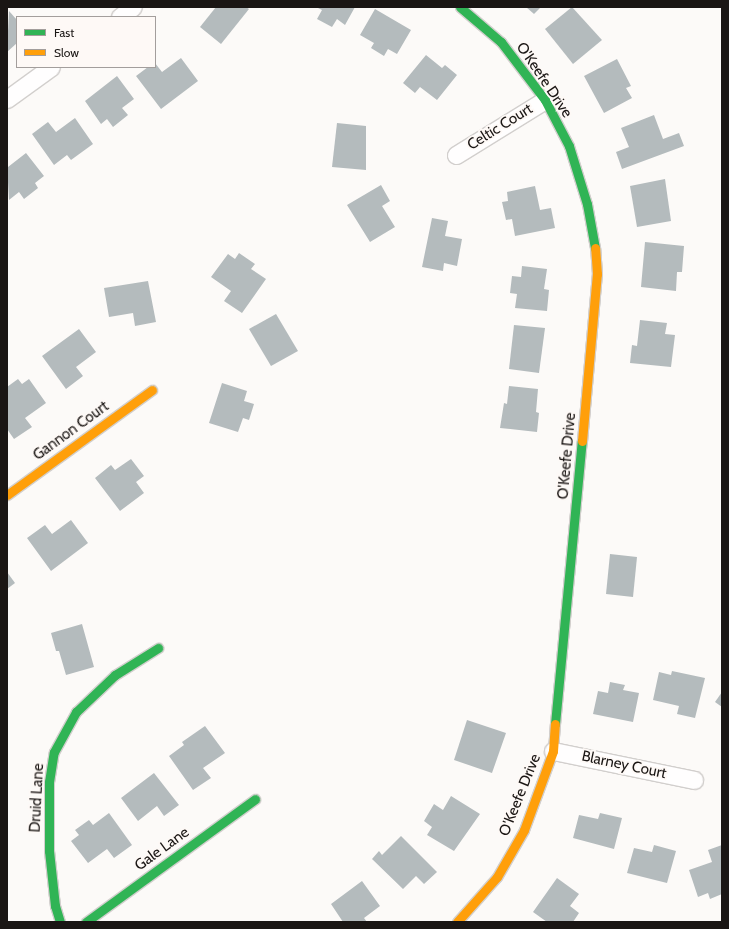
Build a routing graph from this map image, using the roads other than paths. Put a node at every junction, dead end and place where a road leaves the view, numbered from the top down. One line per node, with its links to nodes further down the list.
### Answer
1 (133, 7): 3 (street)
2 (460, 7): 6 (street, O'Keefe Drive)
3 (121, 16)
4 (50, 68): 5 (street)
5 (7, 99)
6 (545, 100): 7 (street, Celtic Court); 11 (street, O'Keefe Drive)
7 (456, 155)
8 (152, 390): 9 (street, Gannon Court)
9 (7, 495)
10 (158, 648): 14 (street, Druid Lane)
11 (553, 751): 12 (street, Blarney Court); 16 (street, O'Keefe Drive)
12 (694, 780)
13 (255, 799): 15 (street, Gale Lane)
14 (60, 922)
15 (86, 922)
16 (457, 922)

